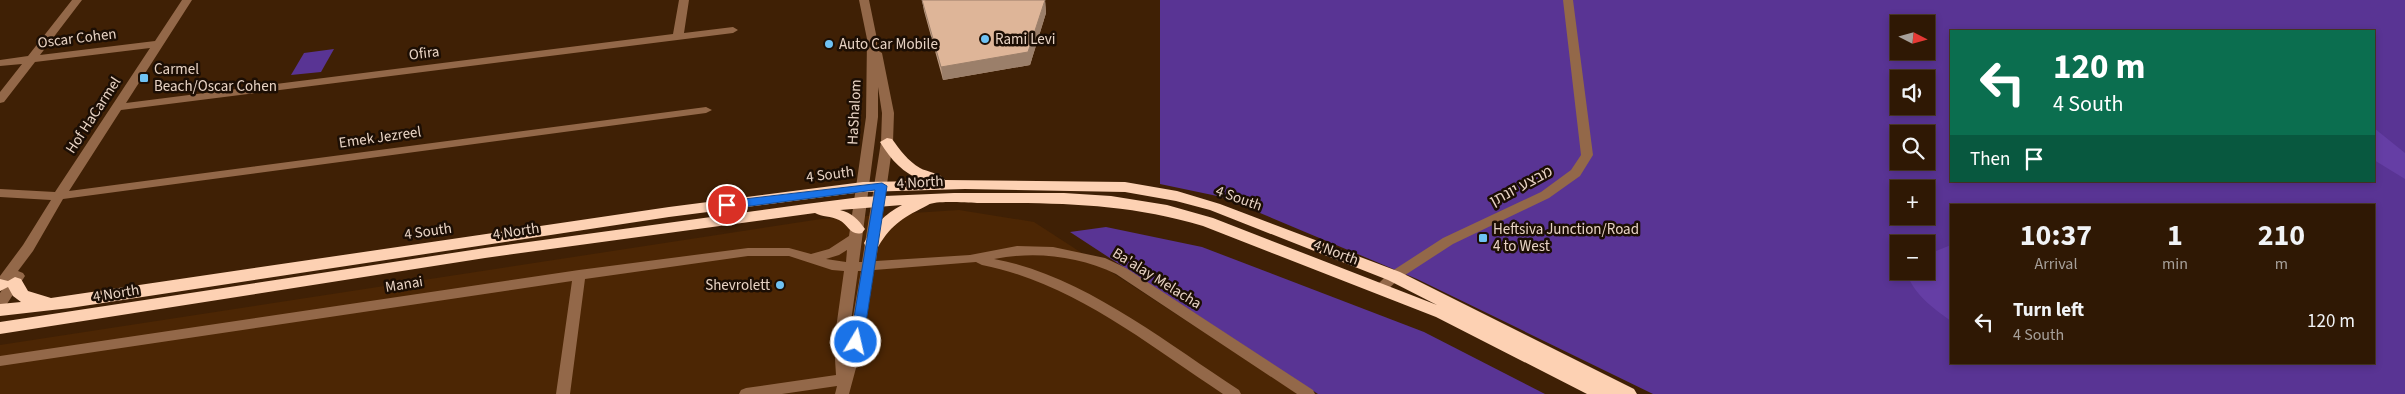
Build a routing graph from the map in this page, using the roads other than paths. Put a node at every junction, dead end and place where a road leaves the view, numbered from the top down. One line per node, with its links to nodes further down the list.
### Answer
1 (77, 0): 10 (street)
2 (189, 0): 9 (street, Hof HaCarmel)
3 (684, 0): 7 (street)
4 (864, 0): 8 (street, HaShalom)
5 (1568, 0): 30 (street, מבצע יונתן)
6 (733, 30): 7 (street, Ofira)
7 (678, 37): 13 (street, Ofira)
8 (872, 39): 15 (street, HaShalom); 19 (street, HaShalom)
9 (158, 44): 10 (street, Oscar Cohen); 13 (street, Hof HaCarmel)
10 (32, 59): 11 (street, Oscar Cohen); 12 (street)
11 (0, 63)
12 (0, 100)
13 (118, 107): 20 (street, Hof HaCarmel)
14 (706, 110): 20 (street, Emek Jezreel)
15 (886, 142): 16 (highway); 18 (street, HaShalom)
16 (965, 184): 18 (highway, 4 South); 30 (highway, 4 South)
17 (0, 193): 20 (street, Emek Jezreel)
18 (880, 194): 19 (highway, 4 North); 21 (highway, 4 North); 24 (street, HaShalom)
19 (862, 195): 22 (highway, 4 North); 23 (street, HaShalom); 33 (highway, 4 South)
20 (59, 196): 31 (street, Hof HaCarmel)
21 (942, 198): 24 (highway); 32 (highway, 4 North)
22 (806, 209): 23 (highway); 36 (highway, 4 North)
23 (857, 234): 25 (street, Manai); 28 (street, HaShalom)
24 (872, 243): 27 (street, HaShalom)
25 (812, 258): 28 (street, Manai); 29 (street, Manai)
26 (970, 259): 27 (street, Ba'alay Melacha); 42 (street, Ba'alay Melacha); 43 (street, Ba'alay Melacha)
27 (868, 266): 28 (street, Manai); 38 (street, HaShalom)
28 (853, 267): 38 (street, HaShalom)
29 (579, 275): 37 (street, Manai); 39 (street)
30 (1394, 276): 32 (street, מבצע יונתן); 45 (highway, 4 South)
31 (4, 285): 33 (highway); 34 (street, Hof HaCarmel)
32 (1380, 288): 44 (highway, 4 North)
33 (70, 302): 35 (highway, 4 South)
34 (0, 304)
35 (0, 310)
36 (0, 328)
37 (0, 361)
38 (844, 379): 40 (street); 41 (street)
39 (563, 394)
40 (746, 394)
41 (842, 394)
42 (1234, 394)
43 (1308, 394)
44 (1602, 394)
45 (1628, 394)

